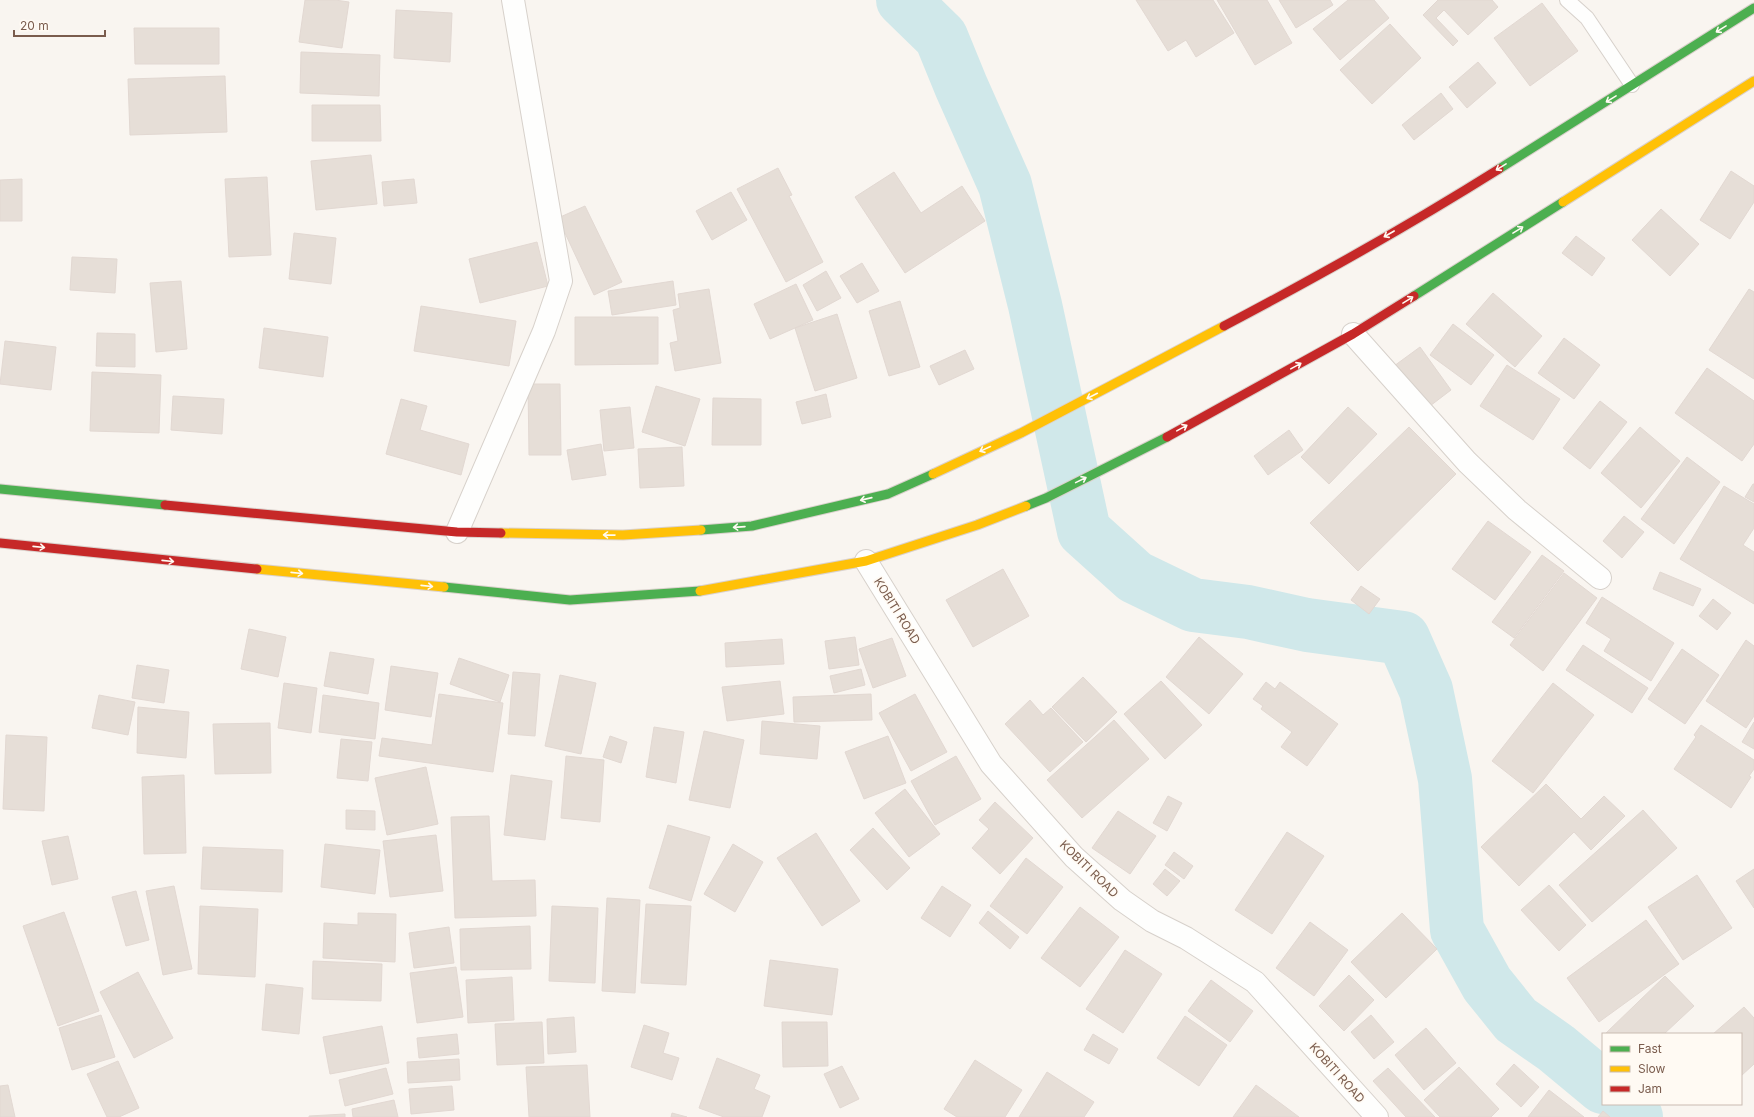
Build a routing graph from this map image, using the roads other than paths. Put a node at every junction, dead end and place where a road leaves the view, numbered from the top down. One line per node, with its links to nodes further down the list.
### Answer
1 (512, 0): 8 (street)
2 (1567, 0): 5 (lane)
3 (1754, 8): 5 (main road, one-way to 5)
4 (1754, 81): 6 (main road, one-way to 4)
5 (1632, 85): 8 (main road, one-way to 8)
6 (1353, 334): 10 (main road, one-way to 6); 11 (street)
7 (0, 489): 8 (main road)
8 (457, 532)
9 (0, 543): 10 (main road, one-way to 10)
10 (866, 560): 12 (street, KOBITI ROAD)
11 (1600, 578)
12 (1377, 1117)

